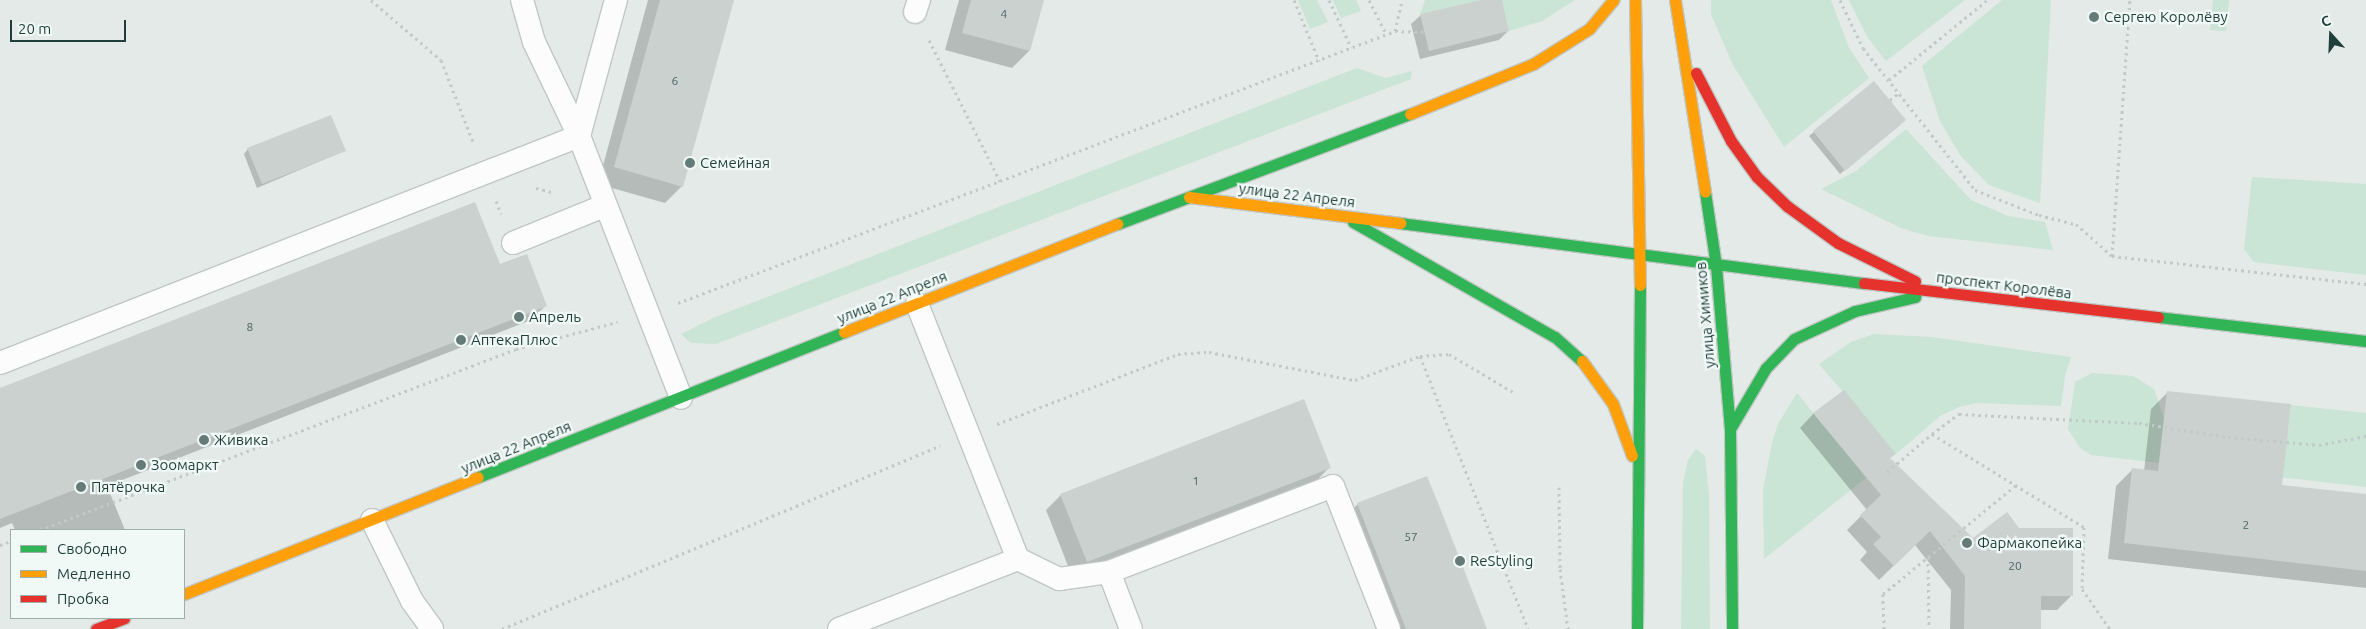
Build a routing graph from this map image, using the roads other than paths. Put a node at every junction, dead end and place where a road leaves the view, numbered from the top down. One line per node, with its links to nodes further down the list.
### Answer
1 (522, 0): 7 (lane)
2 (616, 0): 7 (lane)
3 (1613, 0): 8 (main road)
4 (1635, 0): 12 (main road)
5 (1676, 0): 6 (main road, улица Химиков)
6 (1683, 41): 13 (main road, улица Химиков); 14 (main road)
7 (579, 136): 9 (lane); 17 (lane)
8 (1185, 196): 10 (main road, улица 22 Апреля); 15 (main road, улица 22 Апреля)
9 (606, 205): 11 (lane); 18 (lane)
10 (1341, 215): 12 (main road, улица 22 Апреля); 20 (main road)
11 (513, 243)
12 (1640, 253): 13 (main road, проспект Королёва); 20 (main road)
13 (1716, 266): 14 (main road, проспект Королёва); 19 (main road, улица Химиков)
14 (1941, 293): 16 (main road, проспект Королёва); 19 (main road)
15 (917, 304): 18 (main road, улица 22 Апреля); 22 (lane)
16 (2366, 341)
17 (0, 363)
18 (681, 398): 21 (main road, улица 22 Апреля)
19 (1730, 429): 32 (main road, улица Химиков)
20 (1638, 480): 31 (main road)
21 (372, 520): 24 (main road, улица 22 Апреля); 27 (lane)
22 (1018, 559): 23 (lane); 28 (lane)
23 (1109, 572): 29 (lane); 30 (lane)
24 (185, 594)
25 (121, 619): 26 (main road)
26 (96, 629)
27 (432, 629)
28 (839, 629)
29 (1131, 629)
30 (1389, 629)
31 (1638, 629)
32 (1732, 629)

